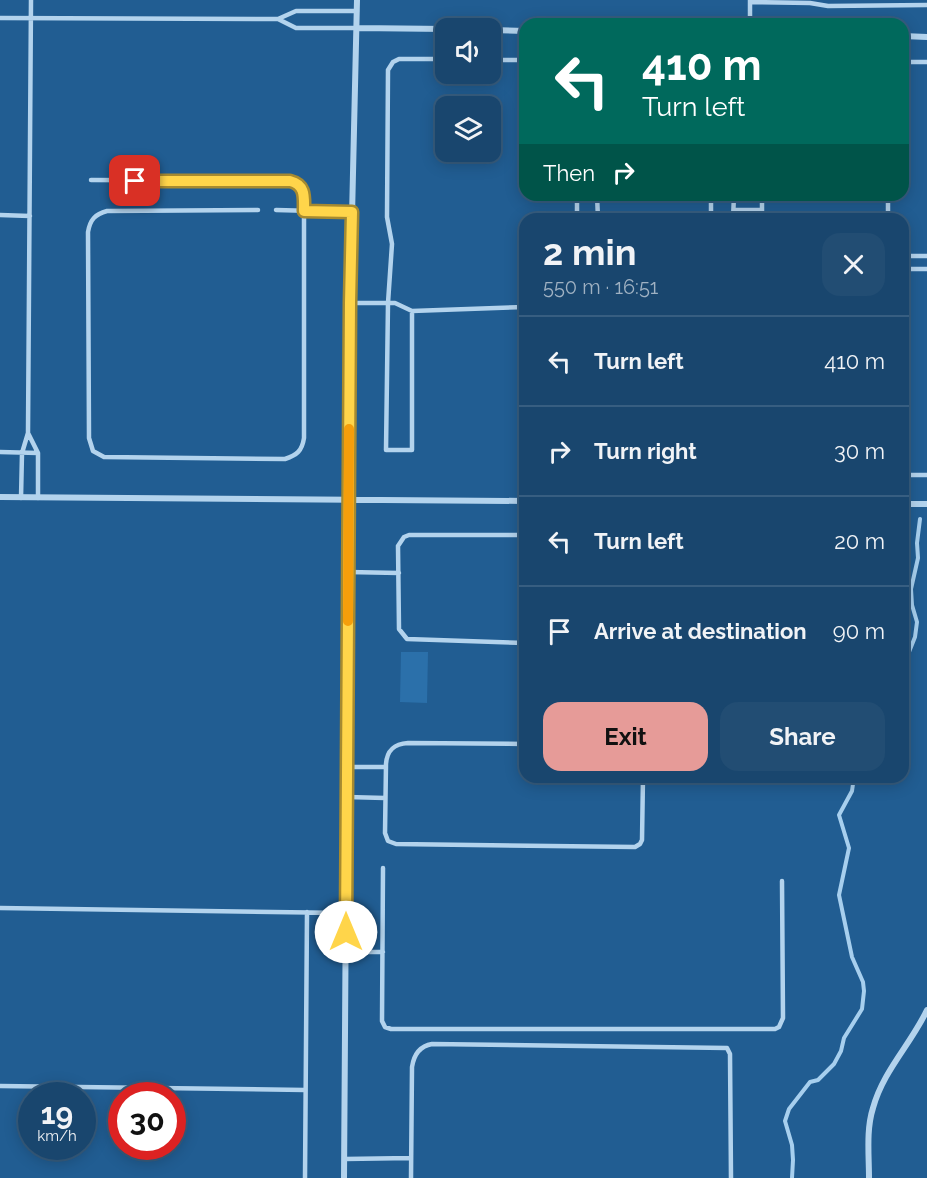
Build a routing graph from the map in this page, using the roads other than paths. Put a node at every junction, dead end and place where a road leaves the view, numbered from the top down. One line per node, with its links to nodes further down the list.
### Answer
1 (31, 0): 7 (lane)
2 (357, 0): 5 (street)
3 (750, 1): 4 (lane); 8 (lane)
4 (927, 5)
5 (357, 11): 9 (lane); 10 (street)
6 (0, 18): 7 (lane)
7 (31, 18): 9 (lane); 32 (lane)
8 (750, 18)
9 (278, 19): 10 (lane)
10 (357, 28): 11 (street); 29 (street)
11 (435, 29)
12 (501, 30): 13 (street)
13 (519, 31)
14 (909, 36): 15 (street)
15 (927, 37)
16 (435, 59): 38 (lane)
17 (501, 60): 18 (lane)
18 (519, 60)
19 (909, 62): 20 (lane)
20 (927, 62)
21 (91, 180): 28 (lane)
22 (734, 201): 26 (lane)
23 (762, 201): 27 (lane)
24 (258, 210): 28 (lane)
25 (276, 210): 28 (lane)
26 (734, 210): 27 (lane); 30 (lane)
27 (762, 210)
28 (304, 211): 29 (lane)
29 (352, 212): 37 (street)
30 (734, 213)
31 (0, 215): 32 (lane)
32 (30, 216): 41 (lane)
33 (909, 256): 34 (lane)
34 (927, 256)
35 (909, 269): 36 (lane)
36 (927, 269)
37 (350, 303): 38 (lane); 50 (street)
38 (388, 303): 40 (lane); 40 (lane)
39 (519, 307): 40 (lane)
40 (412, 310)
41 (28, 433): 43 (lane); 44 (lane)
42 (0, 452): 43 (lane)
43 (22, 453): 44 (lane); 48 (lane)
44 (38, 453): 49 (lane)
45 (909, 475): 46 (lane)
46 (927, 475)
47 (0, 497): 48 (street)
48 (21, 498): 49 (street)
49 (38, 498): 50 (street)
50 (348, 500): 51 (street); 55 (street)
51 (519, 501)
52 (909, 504): 53 (street)
53 (927, 504)
54 (519, 535): 56 (lane)
55 (348, 572): 56 (lane); 59 (street)
56 (399, 573): 57 (lane)
57 (519, 643)
58 (519, 744): 60 (lane)
59 (347, 767): 60 (lane); 62 (street)
60 (386, 767): 63 (lane)
61 (643, 783): 63 (lane)
62 (347, 797): 63 (lane); 68 (street)
63 (385, 798)
64 (383, 868): 70 (lane)
65 (782, 881): 70 (lane)
66 (0, 908): 67 (lane)
67 (307, 912): 68 (lane); 73 (lane)
68 (346, 913): 69 (street)
69 (346, 952): 70 (lane); 75 (street)
70 (383, 952)
71 (927, 1010): 80 (street)
72 (0, 1086): 73 (lane)
73 (305, 1090): 76 (lane)
74 (411, 1158): 75 (lane); 78 (lane); 79 (lane)
75 (345, 1159): 77 (street)
76 (305, 1178)
77 (344, 1178)
78 (411, 1178)
79 (731, 1178)
80 (869, 1178)

